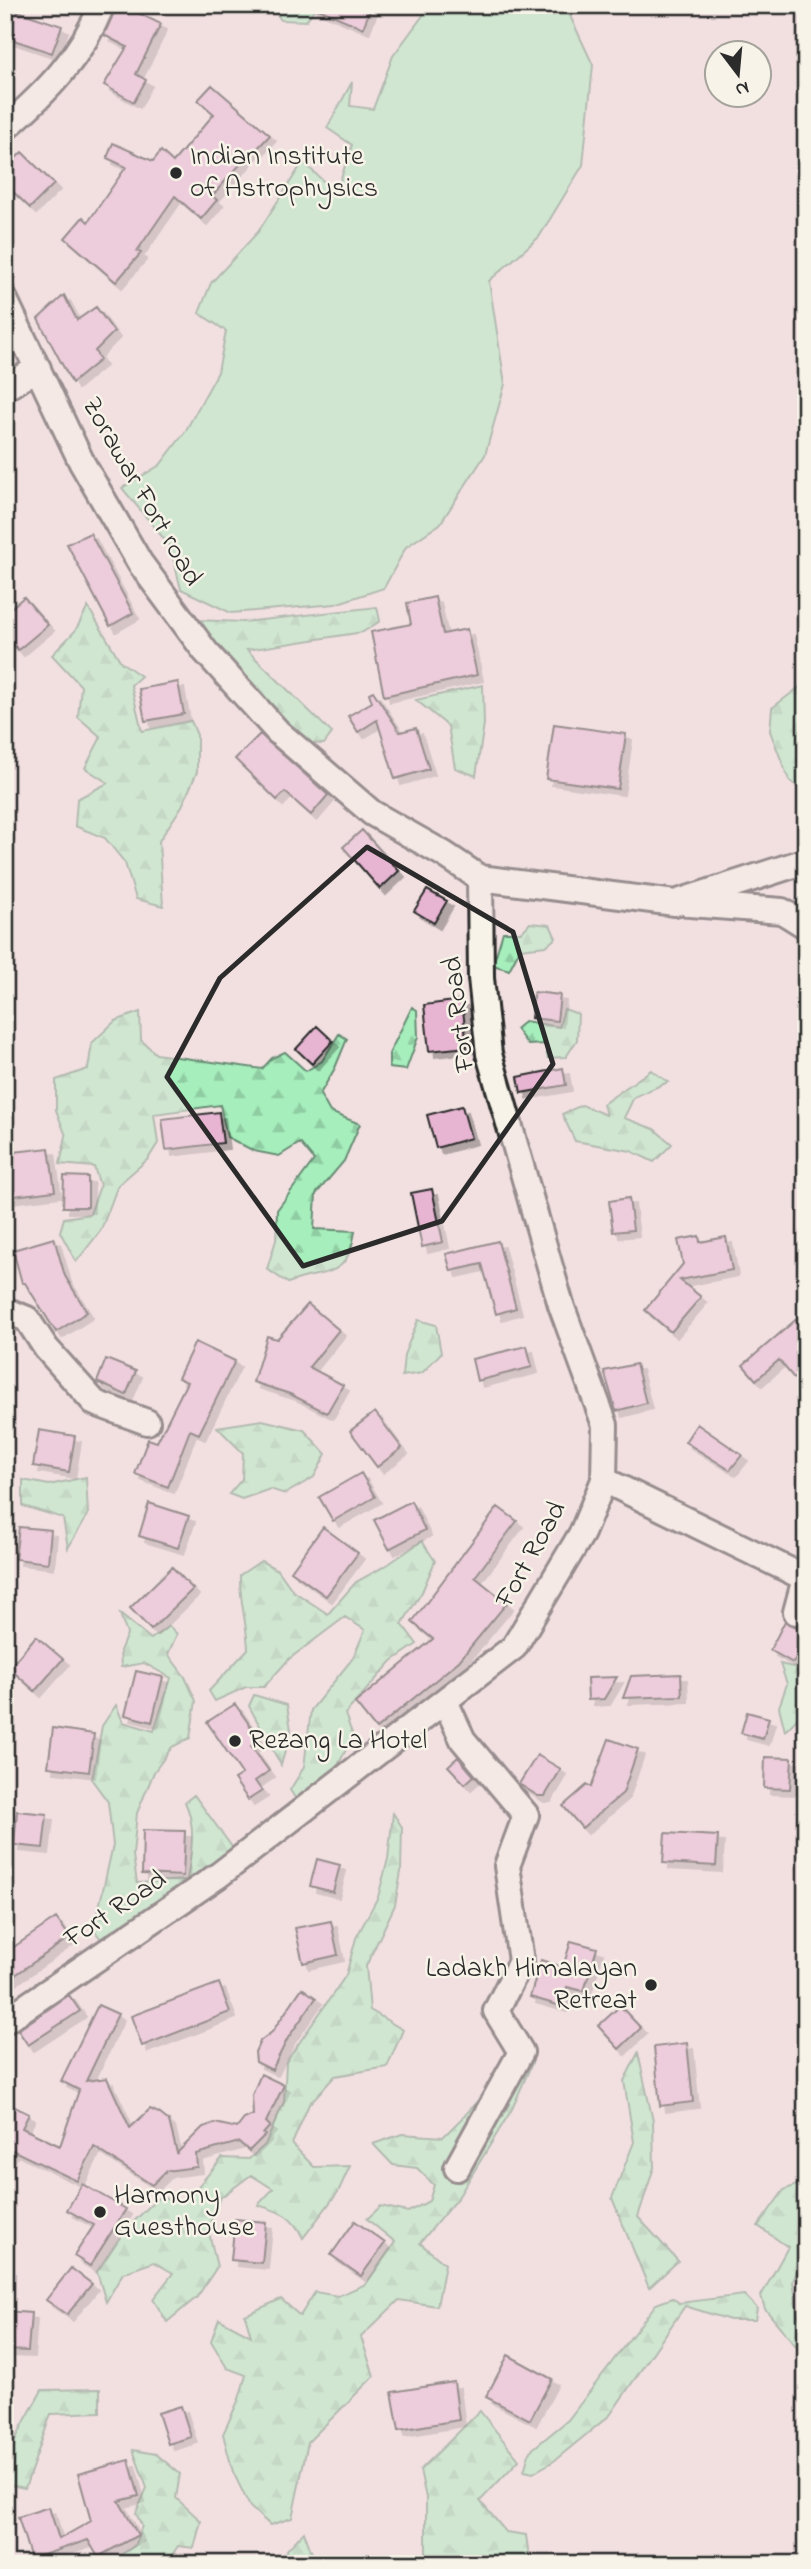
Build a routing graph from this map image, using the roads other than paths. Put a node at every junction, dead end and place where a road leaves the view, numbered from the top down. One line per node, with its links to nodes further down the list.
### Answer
1 (102, 5): 2 (street)
2 (5, 128)
3 (5, 300): 4 (street, Zorawar Fort road)
4 (38, 368): 5 (street); 7 (street, Zorawar Fort road)
5 (5, 388)
6 (806, 861): 8 (street)
7 (480, 878): 8 (street); 12 (street, Fort Road)
8 (676, 903): 9 (street)
9 (806, 926)
10 (5, 1310): 11 (street)
11 (147, 1422)
12 (604, 1479): 13 (street); 15 (street, Fort Road)
13 (805, 1576): 14 (street)
14 (796, 1612)
15 (445, 1701): 16 (street, Fort Road); 17 (street)
16 (5, 2021)
17 (457, 2168)

